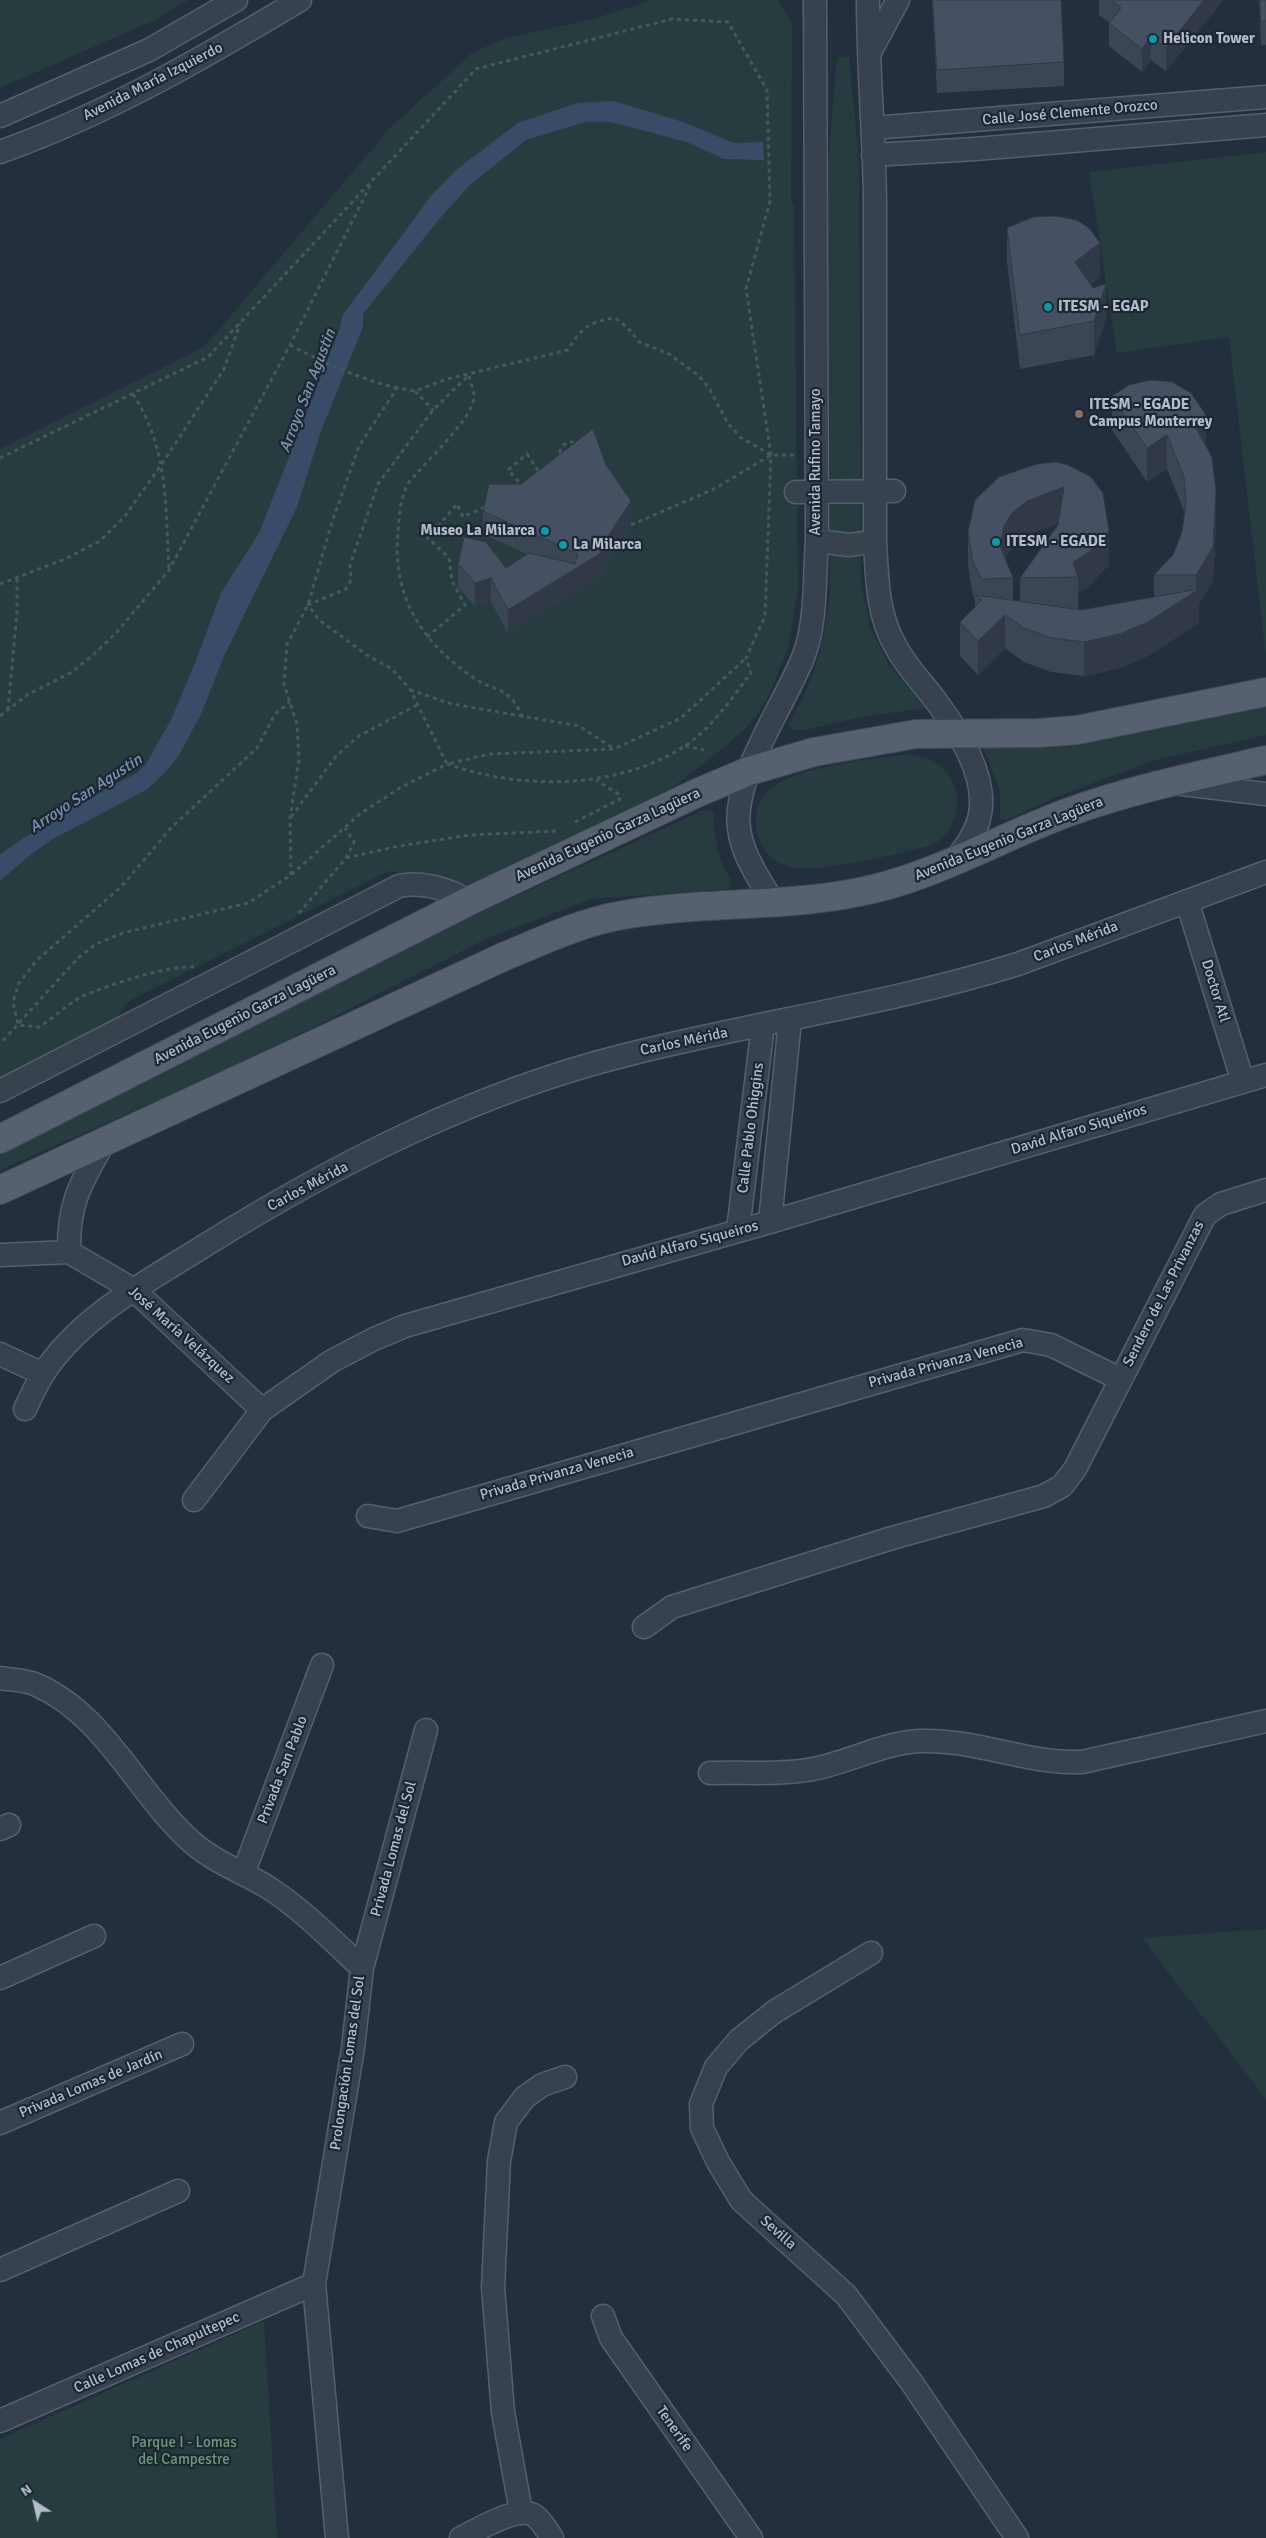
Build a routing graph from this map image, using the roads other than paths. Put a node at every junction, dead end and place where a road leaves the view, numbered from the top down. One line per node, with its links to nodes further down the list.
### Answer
1 (236, 0): 12 (street, Avenida María Izquierdo)
2 (300, 0): 19 (street, Avenida María Izquierdo)
3 (799, 0): 7 (street)
4 (815, 0): 7 (street, Avenida Rufino Tamayo)
5 (868, 0): 8 (street)
6 (898, 0): 8 (street)
7 (815, 26): 22 (street, Avenida Rufino Tamayo)
8 (868, 58): 15 (street)
9 (1266, 97): 10 (street, Calle José Clemente Orozco)
10 (1223, 101): 11 (street, Calle José Clemente Orozco); 16 (street)
11 (1073, 114): 13 (street, Calle José Clemente Orozco); 17 (street)
12 (0, 116)
13 (974, 121): 15 (street, Calle José Clemente Orozco); 18 (street)
14 (1266, 125): 16 (street, Calle José Clemente Orozco)
15 (873, 128): 20 (street)
16 (1224, 128): 17 (street, Calle José Clemente Orozco)
17 (1074, 141): 18 (street, Calle José Clemente Orozco)
18 (975, 149): 20 (street, Calle José Clemente Orozco)
19 (0, 152)
20 (873, 155): 21 (street)
21 (884, 491): 22 (street); 24 (street)
22 (806, 492): 23 (street, Avenida Rufino Tamayo)
23 (817, 541): 24 (street); 28 (street, Avenida Rufino Tamayo)
24 (875, 541): 26 (street)
25 (1266, 692): 26 (main road, Avenida Eugenio Garza Lagüera)
26 (956, 732): 28 (main road, Avenida Eugenio Garza Lagüera); 31 (street)
27 (1266, 760): 29 (main road, Avenida Eugenio Garza Lagüera)
28 (749, 771): 34 (main road, Avenida Eugenio Garza Lagüera); 35 (street, Avenida Rufino Tamayo)
29 (1168, 782): 30 (street); 31 (main road, Avenida Eugenio Garza Lagüera)
30 (1266, 794)
31 (956, 858): 35 (main road, Avenida Eugenio Garza Lagüera)
32 (1266, 872): 33 (street, Carlos Mérida)
33 (1187, 900): 36 (street, Carlos Mérida); 39 (street, Doctor Atl)
34 (469, 901): 40 (street); 41 (main road, Avenida Eugenio Garza Lagüera)
35 (772, 901): 42 (main road, Avenida Eugenio Garza Lagüera)
36 (790, 1020): 37 (street, Carlos Mérida); 45 (street, Calle Pablo Ohiggins)
37 (763, 1025): 46 (street, Calle Pablo Ohiggins); 49 (street, Carlos Mérida)
38 (1266, 1075): 39 (street, David Alfaro Siqueiros)
39 (1243, 1082): 45 (street, David Alfaro Siqueiros)
40 (0, 1091)
41 (0, 1139)
42 (103, 1144): 43 (main road, Avenida Eugenio Garza Lagüera); 47 (street)
43 (0, 1190)
44 (1266, 1190): 52 (street, Sendero de Las Privanzas)
45 (770, 1222): 46 (street, David Alfaro Siqueiros)
46 (738, 1230): 54 (street, David Alfaro Siqueiros)
47 (69, 1252): 48 (street); 49 (street, José María Velázquez)
48 (0, 1255)
49 (134, 1290): 51 (street, Carlos Mérida); 54 (street, José María Velázquez)
50 (0, 1354): 51 (street)
51 (43, 1374): 53 (street, Carlos Mérida)
52 (1120, 1379): 56 (street, Privada Privanza Venecia); 57 (street)
53 (25, 1409)
54 (262, 1410): 55 (street, David Alfaro Siqueiros)
55 (194, 1500)
56 (368, 1516)
57 (644, 1627)
58 (322, 1665): 63 (street, Privada San Pablo)
59 (0, 1678): 63 (street, Prolongación Lomas del Sol)
60 (1266, 1721): 62 (street)
61 (426, 1730): 66 (street, Privada Lomas del Sol)
62 (710, 1773)
63 (243, 1874): 66 (street, Prolongación Lomas del Sol)
64 (94, 1936): 67 (street)
65 (871, 1953): 81 (street, Sevilla)
66 (362, 1968): 73 (street, Prolongación Lomas del Sol)
67 (0, 1978)
68 (182, 2044): 70 (street, Privada Lomas de Jardín)
69 (565, 2077): 76 (street)
70 (0, 2123)
71 (178, 2192): 72 (street)
72 (0, 2270)
73 (314, 2284): 75 (street, Calle Lomas de Chapultepec); 77 (street, Prolongación Lomas del Sol)
74 (603, 2316): 80 (street, Tenerife)
75 (0, 2422)
76 (521, 2512): 78 (street); 79 (street)
77 (337, 2538)
78 (461, 2538)
79 (552, 2538)
80 (751, 2538)
81 (1017, 2538)

